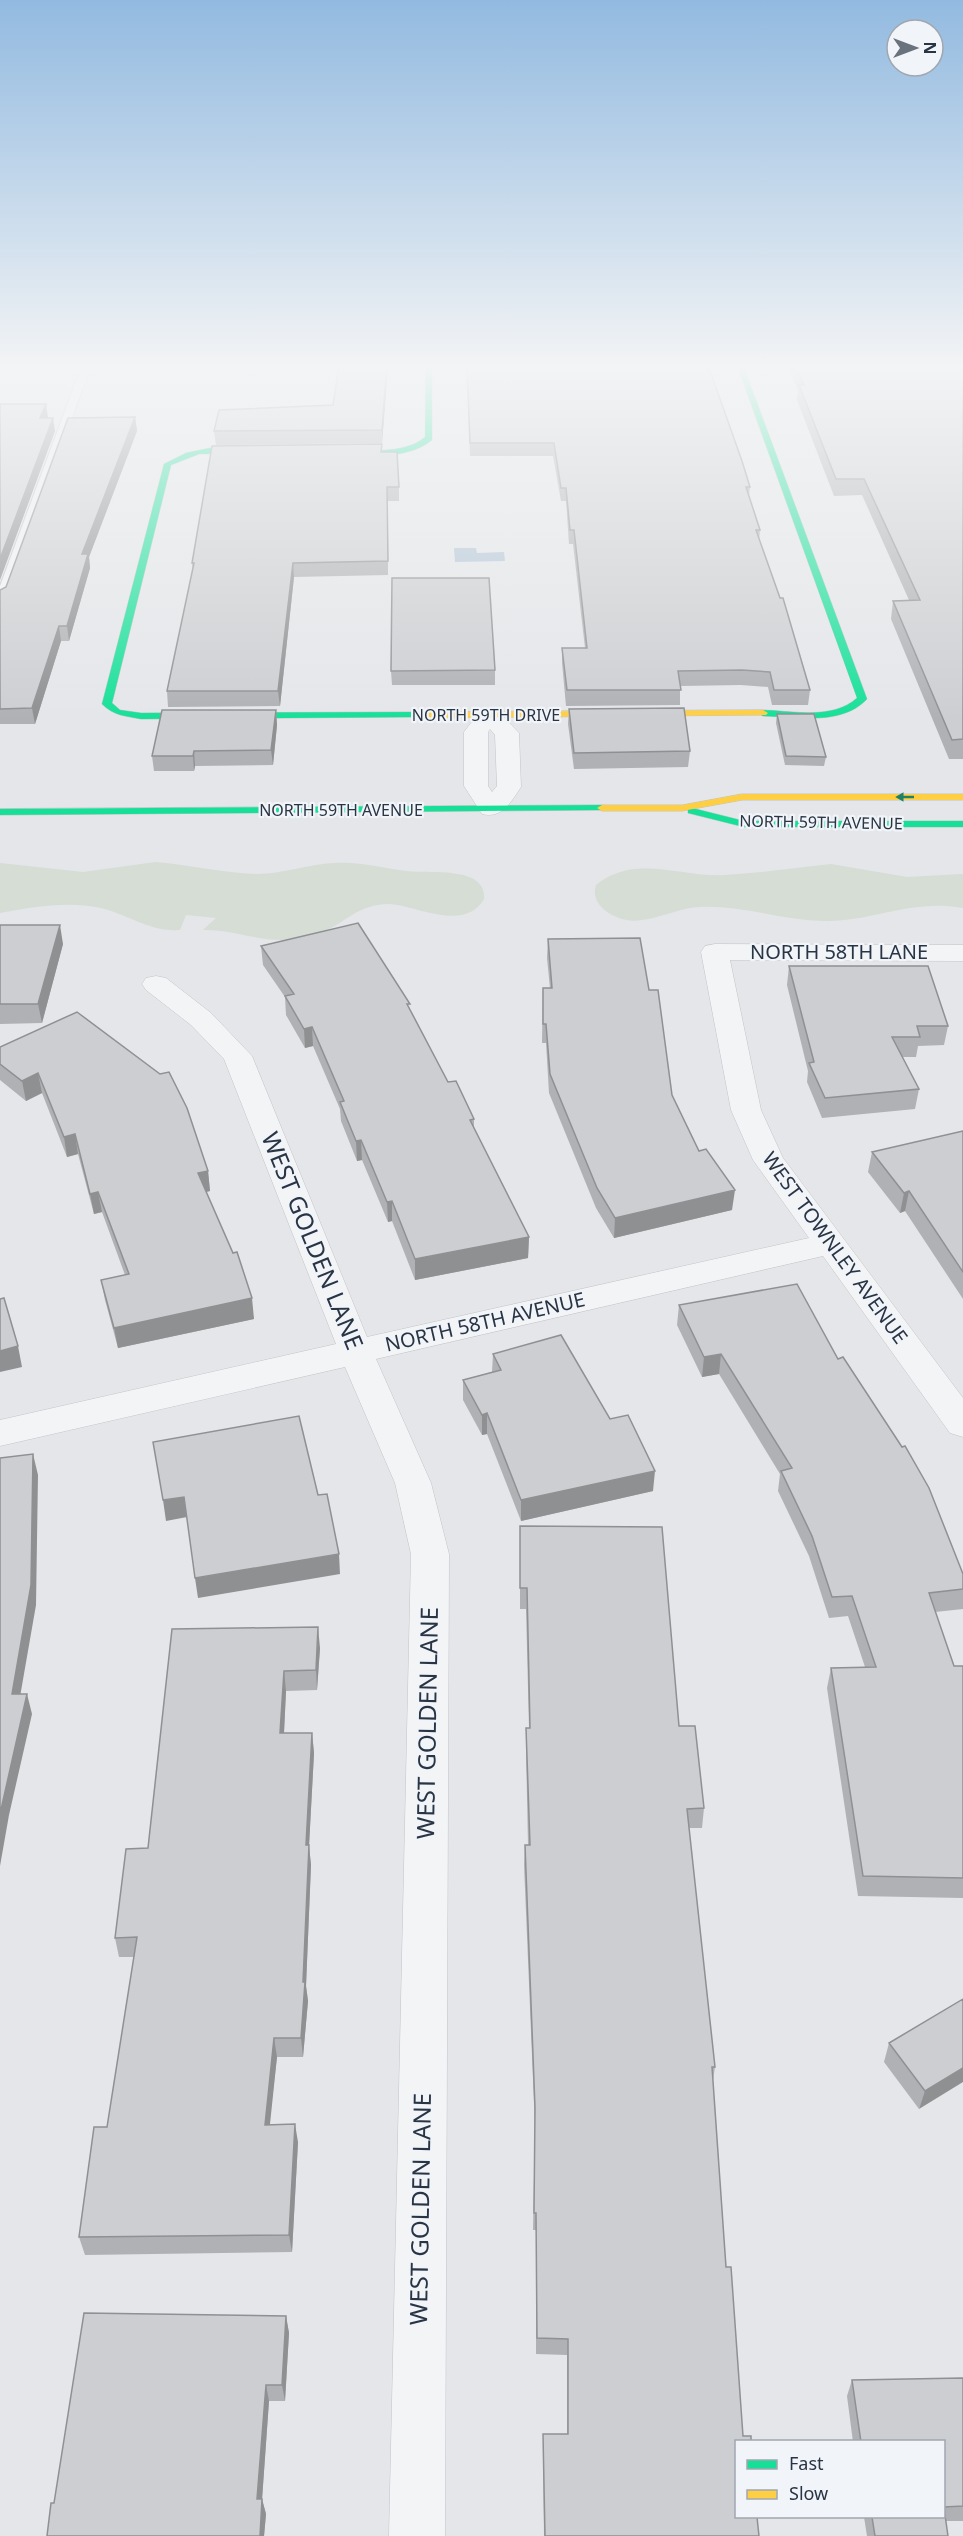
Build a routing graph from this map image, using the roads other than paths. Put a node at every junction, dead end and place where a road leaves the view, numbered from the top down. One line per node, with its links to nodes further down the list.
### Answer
1 (43, 483): 4 (lane)
2 (163, 483): 5 (street, NORTH 59TH DRIVE)
3 (783, 483): 5 (street, NORTH 59TH DRIVE)
4 (0, 601)
5 (489, 715): 8 (street); 8 (street)
6 (963, 796): 7 (street, NORTH 59TH AVENUE, one-way to 7)
7 (682, 808): 8 (street, NORTH 59TH AVENUE); 10 (street, NORTH 59TH AVENUE)
8 (491, 809): 9 (street, NORTH 59TH AVENUE)
9 (0, 812)
10 (963, 824)
11 (715, 952): 12 (street, NORTH 58TH LANE); 14 (street, WEST TOWNLEY AVENUE)
12 (963, 953)
13 (156, 984): 15 (street, WEST GOLDEN LANE)
14 (829, 1244): 15 (street, NORTH 58TH AVENUE); 16 (street, WEST TOWNLEY AVENUE)
15 (356, 1352): 17 (street, NORTH 58TH AVENUE); 18 (street, WEST GOLDEN LANE)
16 (963, 1424)
17 (0, 1433)
18 (417, 2536)

